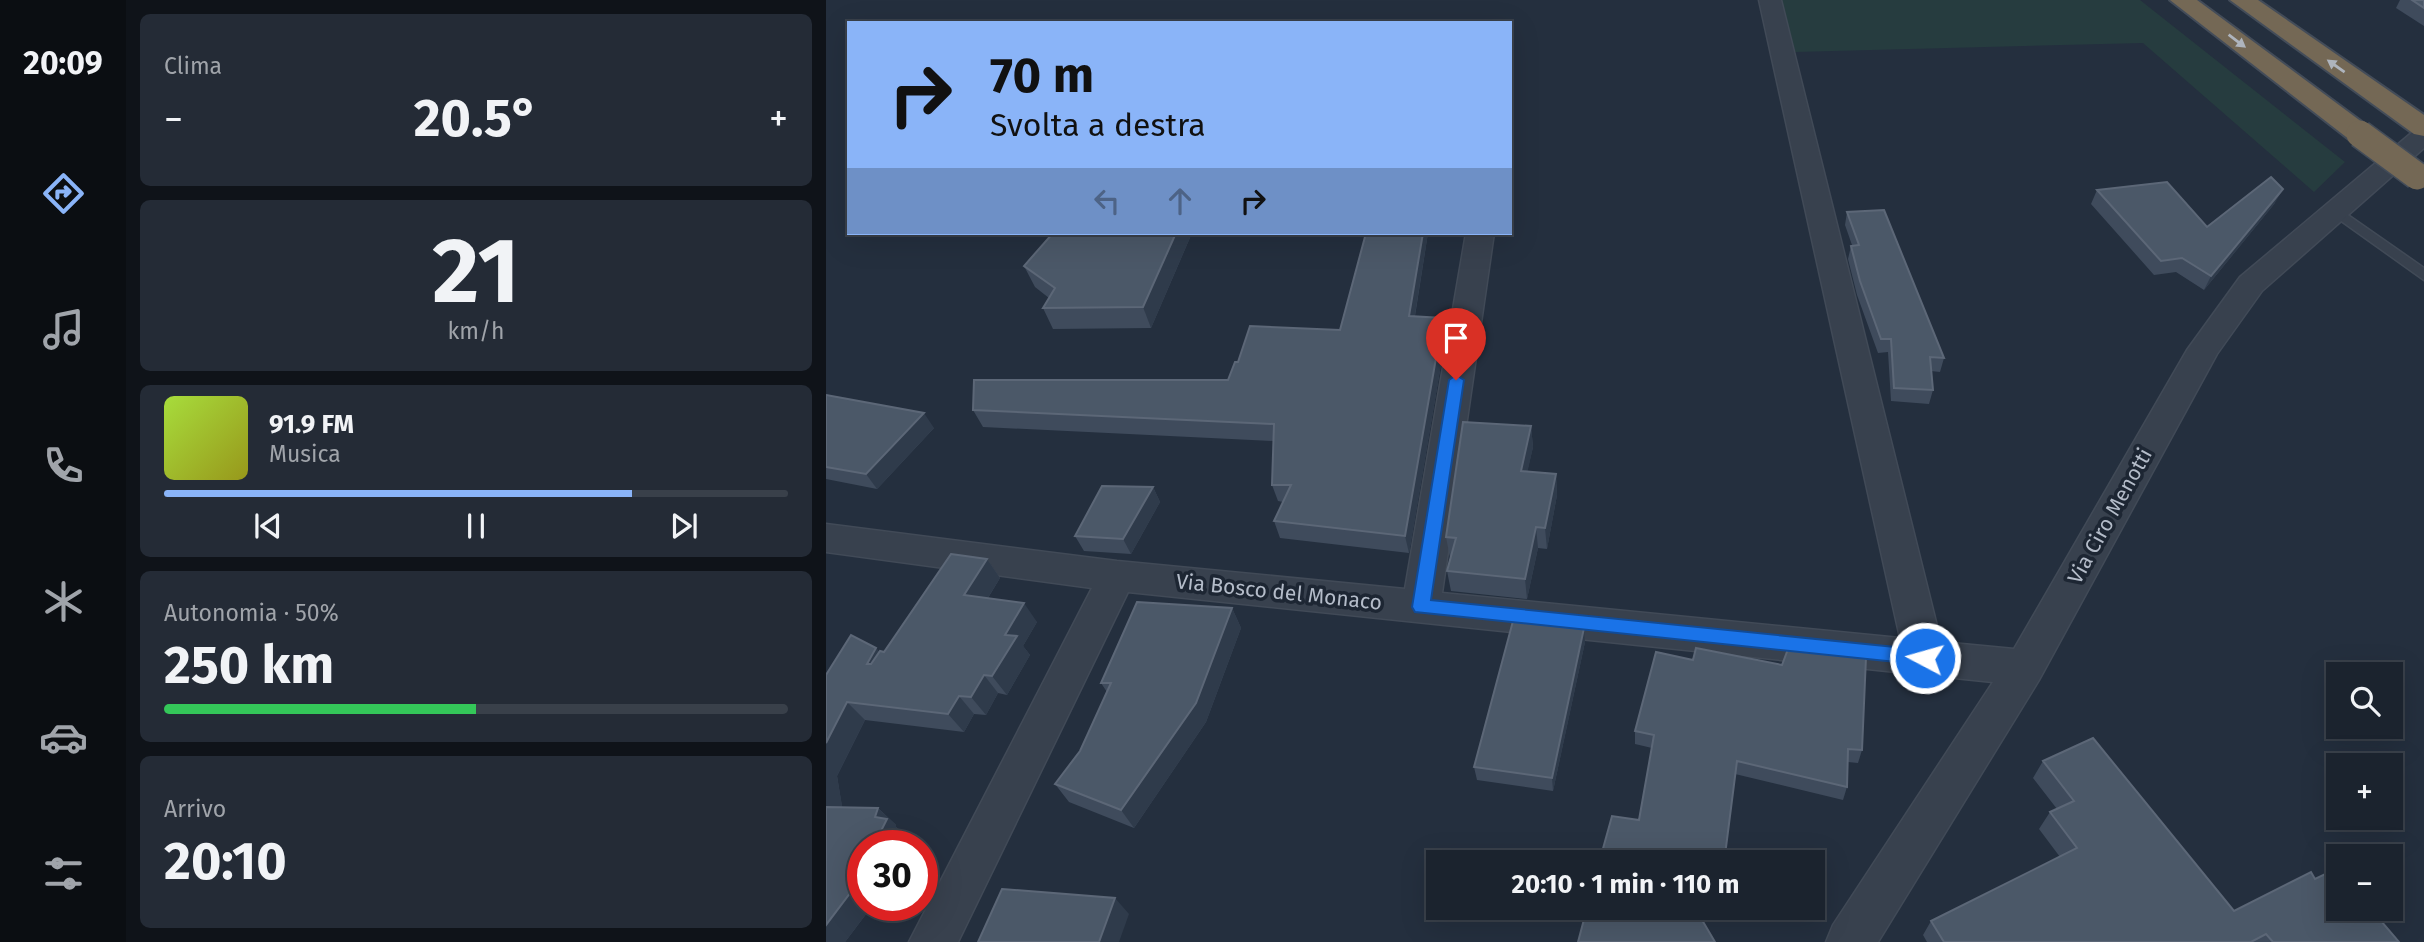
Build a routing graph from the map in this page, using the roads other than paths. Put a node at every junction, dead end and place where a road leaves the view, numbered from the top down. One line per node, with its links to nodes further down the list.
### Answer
1 (1770, 0): 13 (street)
2 (2182, 0): 6 (highway, one-way to 6, bridge)
3 (2242, 0): 4 (highway, one-way to 3)
4 (2424, 128)
5 (2424, 135): 7 (street, Via Ciro Menotti)
6 (2420, 179)
7 (2335, 210): 9 (lane); 14 (street, Via Ciro Menotti)
8 (1480, 235): 12 (street)
9 (2424, 275)
10 (826, 538): 11 (street, Via Bosco del Monaco)
11 (1117, 576): 12 (street, Via Bosco del Monaco); 15 (street)
12 (1421, 607): 13 (street, Via Bosco del Monaco)
13 (1925, 658): 14 (street, Via Bosco del Monaco)
14 (2025, 668): 16 (street, Via Ciro Menotti)
15 (933, 942)
16 (1850, 942)

